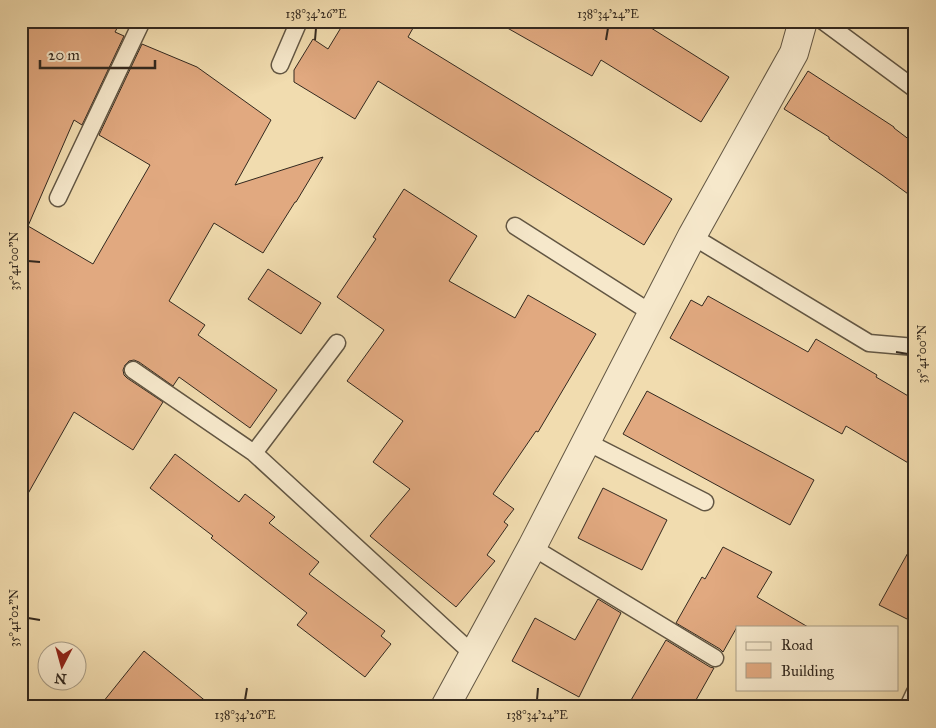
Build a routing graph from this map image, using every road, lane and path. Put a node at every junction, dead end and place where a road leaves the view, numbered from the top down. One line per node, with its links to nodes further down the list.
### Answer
1 (142, 21): 7 (lane)
2 (299, 21): 5 (lane)
3 (804, 21): 9 (street)
4 (823, 21): 6 (lane)
5 (280, 65)
6 (915, 89)
7 (58, 198)
8 (515, 226): 10 (lane)
9 (692, 236): 10 (street); 12 (lane)
10 (653, 314): 14 (street)
11 (338, 344): 15 (lane)
12 (915, 346)
13 (133, 370): 15 (lane)
14 (587, 442): 16 (lane); 17 (street)
15 (254, 453): 18 (lane)
16 (705, 502)
17 (532, 547): 18 (street); 19 (lane)
18 (474, 655): 21 (street)
19 (715, 658)
20 (915, 692): 22 (lane)
21 (445, 707)
22 (908, 707)

